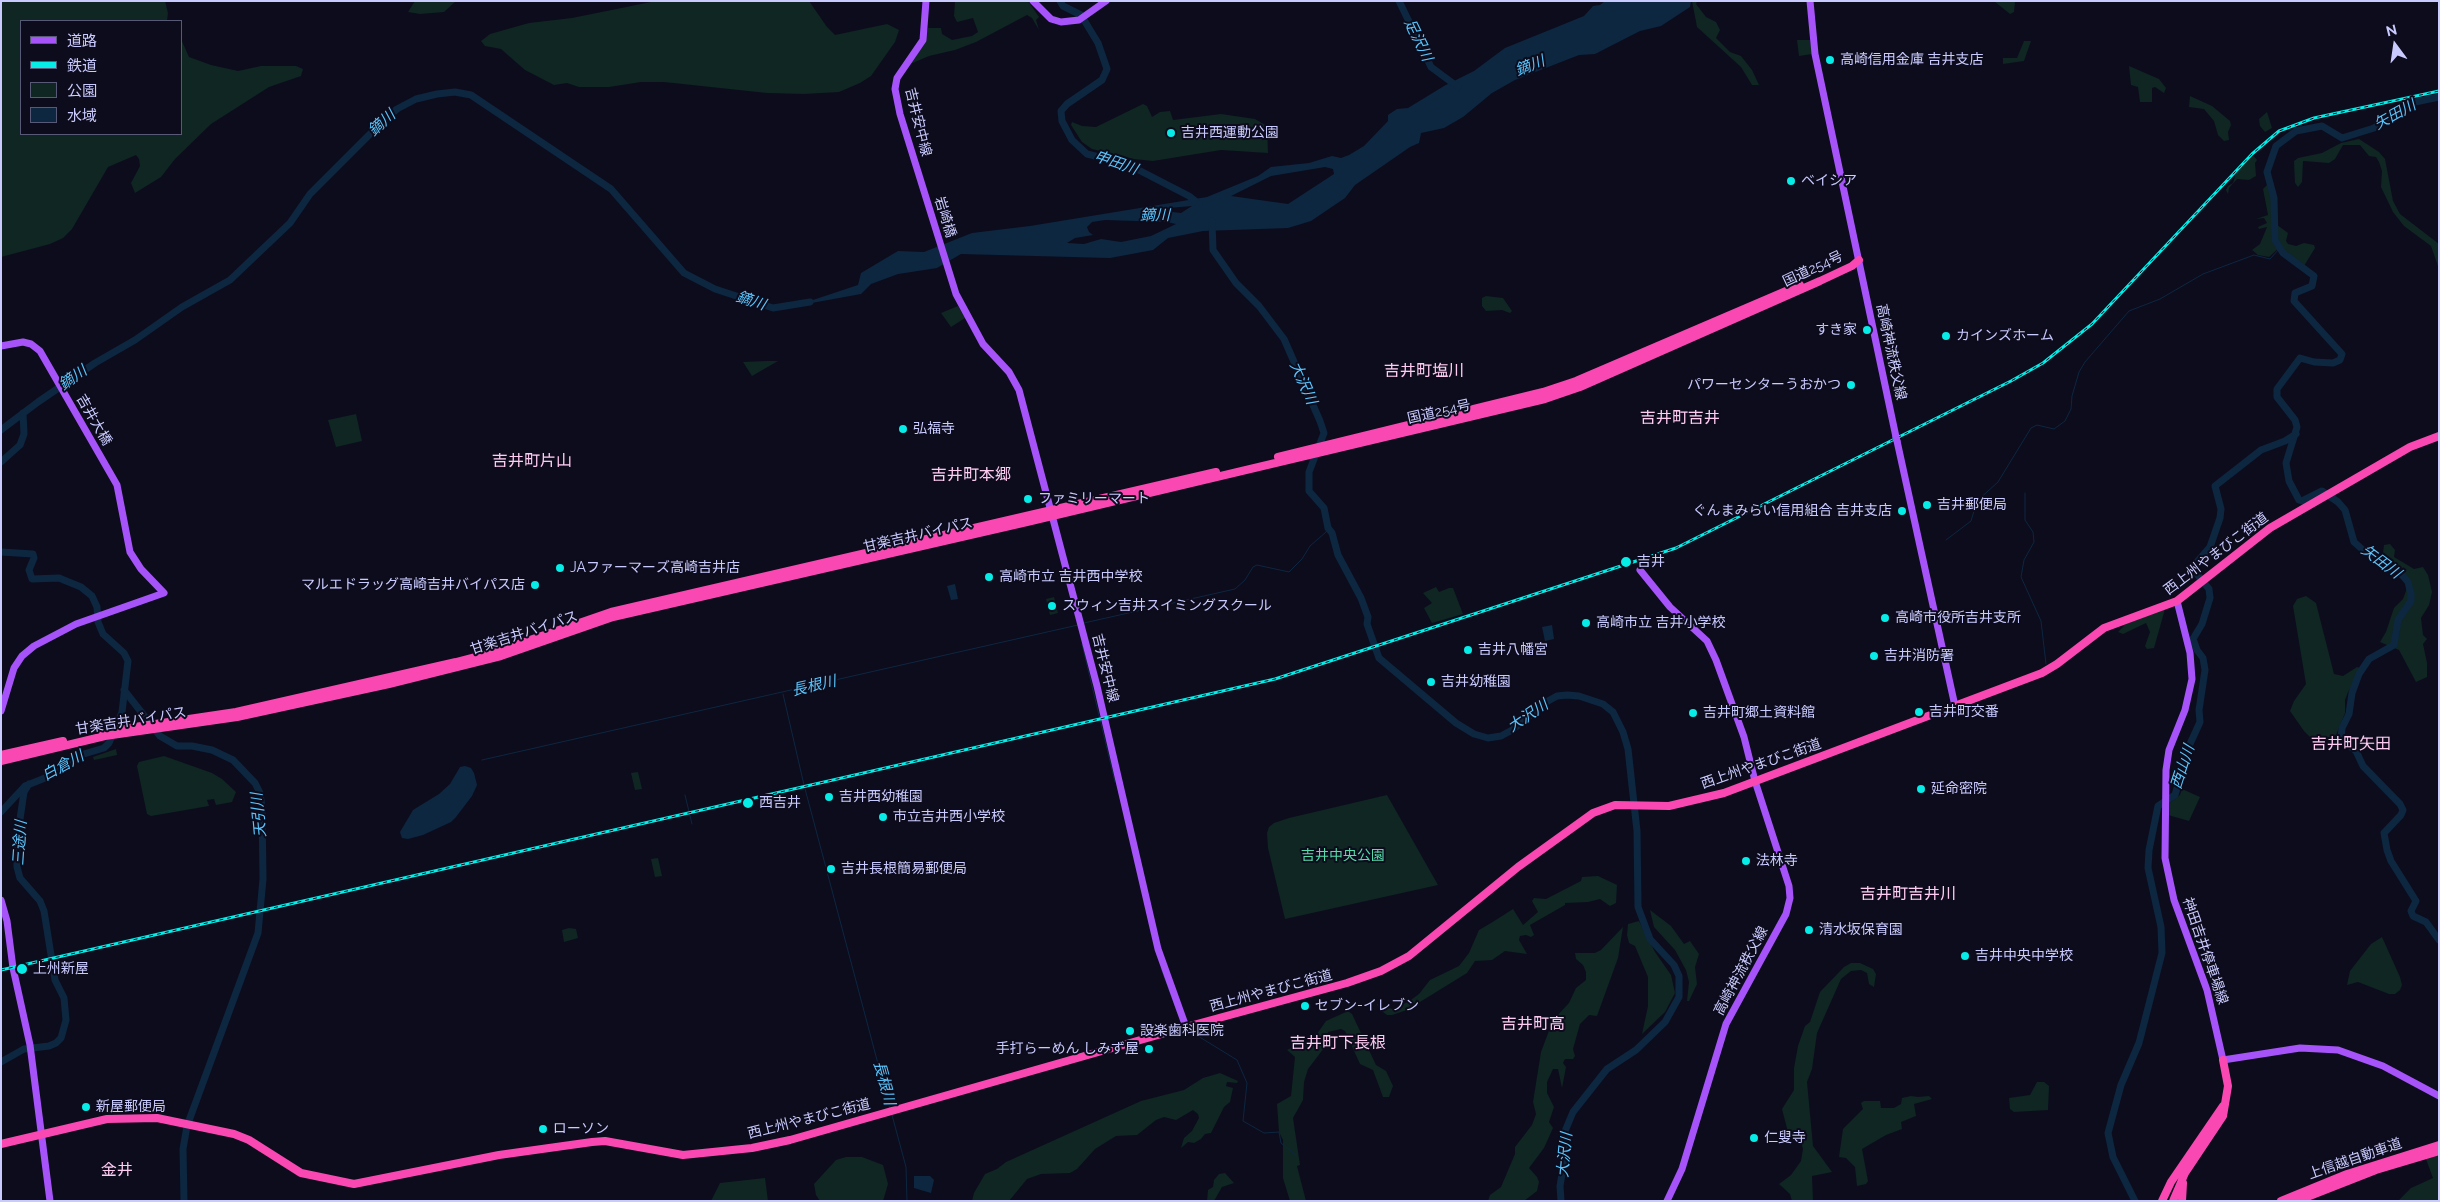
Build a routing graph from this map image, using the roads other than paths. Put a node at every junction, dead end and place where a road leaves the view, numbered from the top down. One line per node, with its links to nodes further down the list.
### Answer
1 (926, 1): 5 (main road, 吉井安中線)
2 (1033, 1): 3 (main road)
3 (1106, 1)
4 (1810, 1): 6 (main road, 高崎神流秩父線)
5 (917, 167): 7 (main road, 岩崎橋)
6 (1859, 260): 8 (highway, 国道254号); 12 (highway, 国道254号); 16 (main road, 高崎神流秩父線)
7 (949, 274): 13 (main road, 吉井安中線)
8 (1677, 344): 10 (highway); 12 (highway, 国道254号)
9 (1, 346): 17 (main road, 吉井大橋)
10 (1672, 352)
11 (2439, 436): 15 (highway, 西上州やまびこ街道)
12 (1331, 447): 13 (highway, 国道254号)
13 (1051, 513): 18 (highway, 甘楽吉井バイパス); 23 (main road, 吉井安中線)
14 (1640, 570): 21 (main road)
15 (2177, 601): 16 (highway, 西上州やまびこ街道); 24 (main road, 神田吉井停車場線)
16 (1955, 706): 21 (highway, 西上州やまびこ街道)
17 (1, 710)
18 (104, 734): 19 (highway, 甘楽吉井バイパス); 20 (highway, 甘楽吉井バイパス)
19 (1, 755)
20 (1, 761)
21 (1755, 782): 23 (highway, 西上州やまびこ街道); 36 (main road, 高崎神流秩父線)
22 (1, 900): 27 (main road)
23 (1186, 1026): 27 (highway, 西上州やまびこ街道)
24 (2223, 1060): 25 (highway); 26 (main road)
25 (2228, 1092): 31 (highway); 33 (highway)
26 (2439, 1096)
27 (42, 1134): 28 (highway, 西上州やまびこ街道); 35 (main road)
28 (1, 1144)
29 (2439, 1145): 34 (highway, 上信越自動車道)
30 (2439, 1151): 32 (highway, 上信越自動車道)
31 (2190, 1165): 39 (highway); 40 (highway)
32 (2376, 1170): 43 (highway, 上信越自動車道); 44 (highway)
33 (2178, 1172): 37 (highway); 38 (highway)
34 (2346, 1174): 41 (highway); 42 (highway, 上信越自動車道)
35 (50, 1201)
36 (1667, 1201)
37 (2162, 1201)
38 (2168, 1201)
39 (2173, 1201)
40 (2182, 1201)
41 (2274, 1201)
42 (2281, 1201)
43 (2297, 1201)
44 (2307, 1201)

